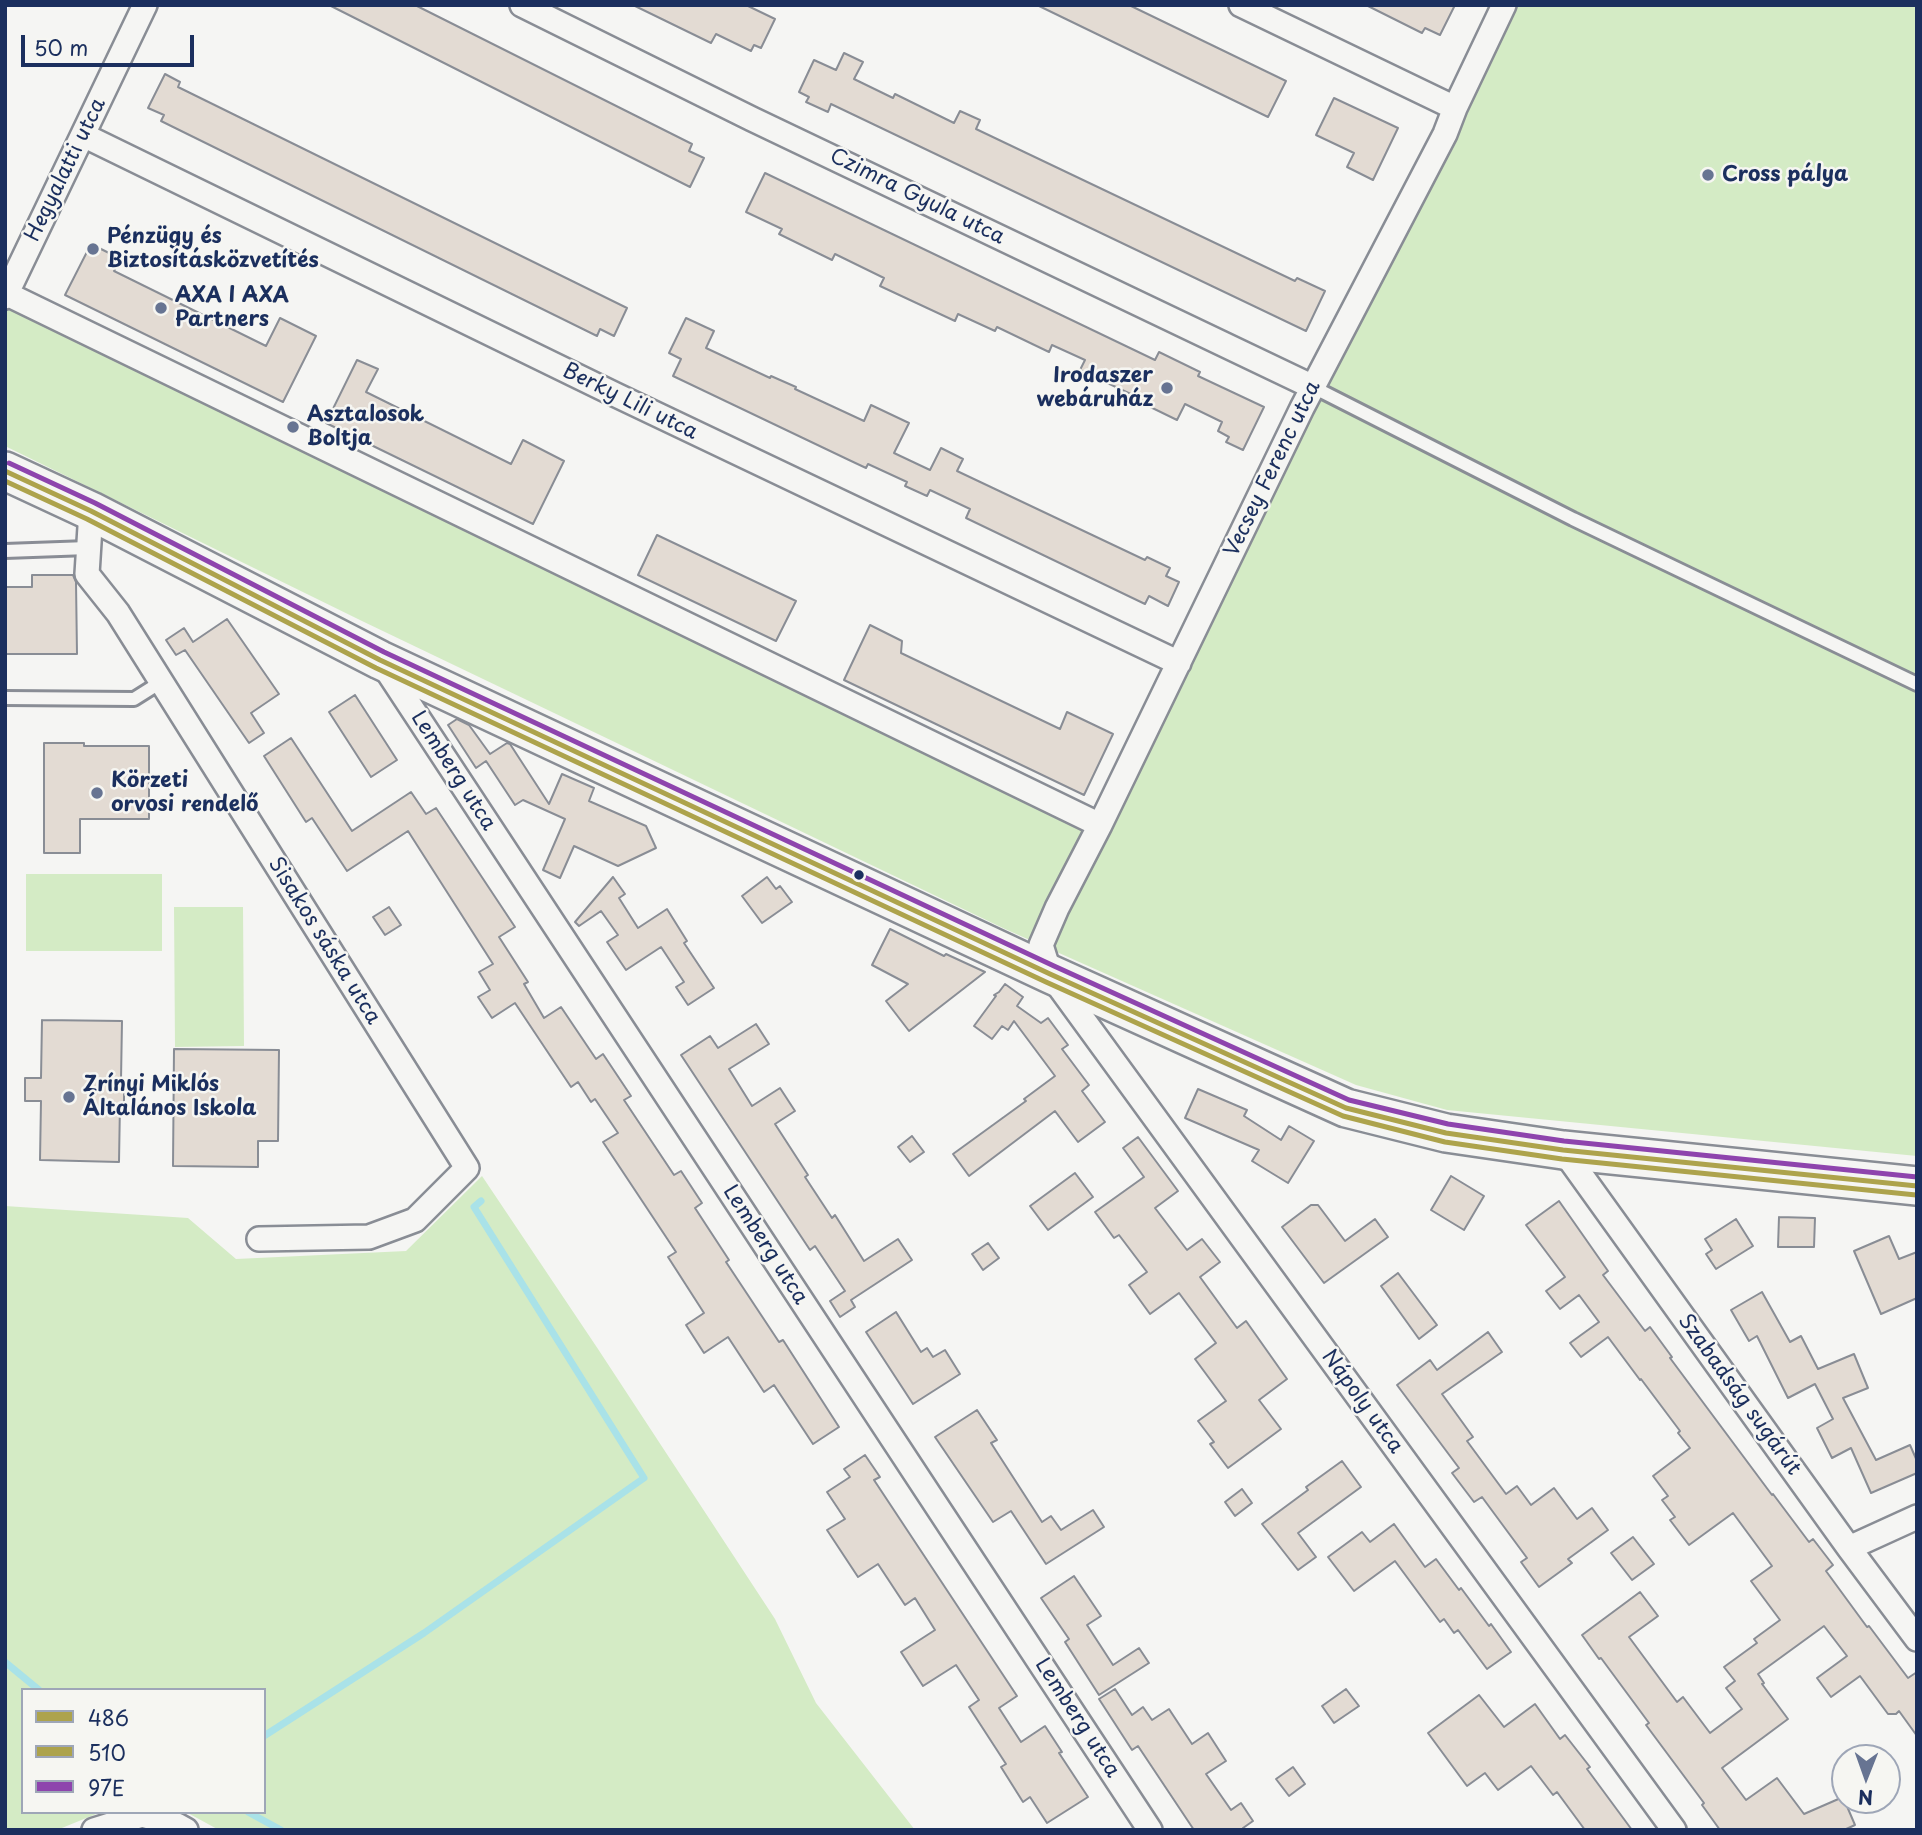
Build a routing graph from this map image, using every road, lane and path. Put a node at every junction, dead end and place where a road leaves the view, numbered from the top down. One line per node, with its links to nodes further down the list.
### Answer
1 (145, 5): 6 (street, Hegyalatti utca)
2 (522, 5): 8 (street, Czimra Gyula utca)
3 (1241, 5): 5 (street)
4 (1504, 5): 5 (street, Vecsey Ferenc utca)
5 (1455, 108): 8 (street, Vecsey Ferenc utca)
6 (83, 135): 7 (street, Hegyalatti utca); 14 (street, Berky Lili utca)
7 (6, 296): 18 (street)
8 (1313, 387): 14 (street, Vecsey Ferenc utca); 16 (lane)
9 (5, 471): 10 (main road)
10 (91, 512): 11 (street, Sisakos sáska utca); 13 (main road)
11 (88, 548): 12 (lane); 15 (street, Sisakos sáska utca)
12 (5, 551)
13 (380, 660): 19 (main road); 28 (street, Lemberg utca)
14 (1179, 663): 18 (street, Vecsey Ferenc utca)
15 (161, 682): 17 (lane); 22 (street, Sisakos sáska utca)
16 (1917, 684)
17 (5, 698)
18 (1100, 825): 19 (street, Vecsey Ferenc utca)
19 (1050, 974): 20 (main road); 29 (street, Nápoly utca)
20 (1563, 1150): 21 (main road); 24 (street, Szabadság sugárút)
21 (1917, 1186)
22 (259, 1238)
23 (1917, 1517): 24 (street)
24 (1849, 1548): 25 (street, Szabadság sugárút)
25 (1917, 1639)
26 (182, 1827): 27 (street)
27 (94, 1830)
28 (1150, 1830)
29 (1674, 1830)

